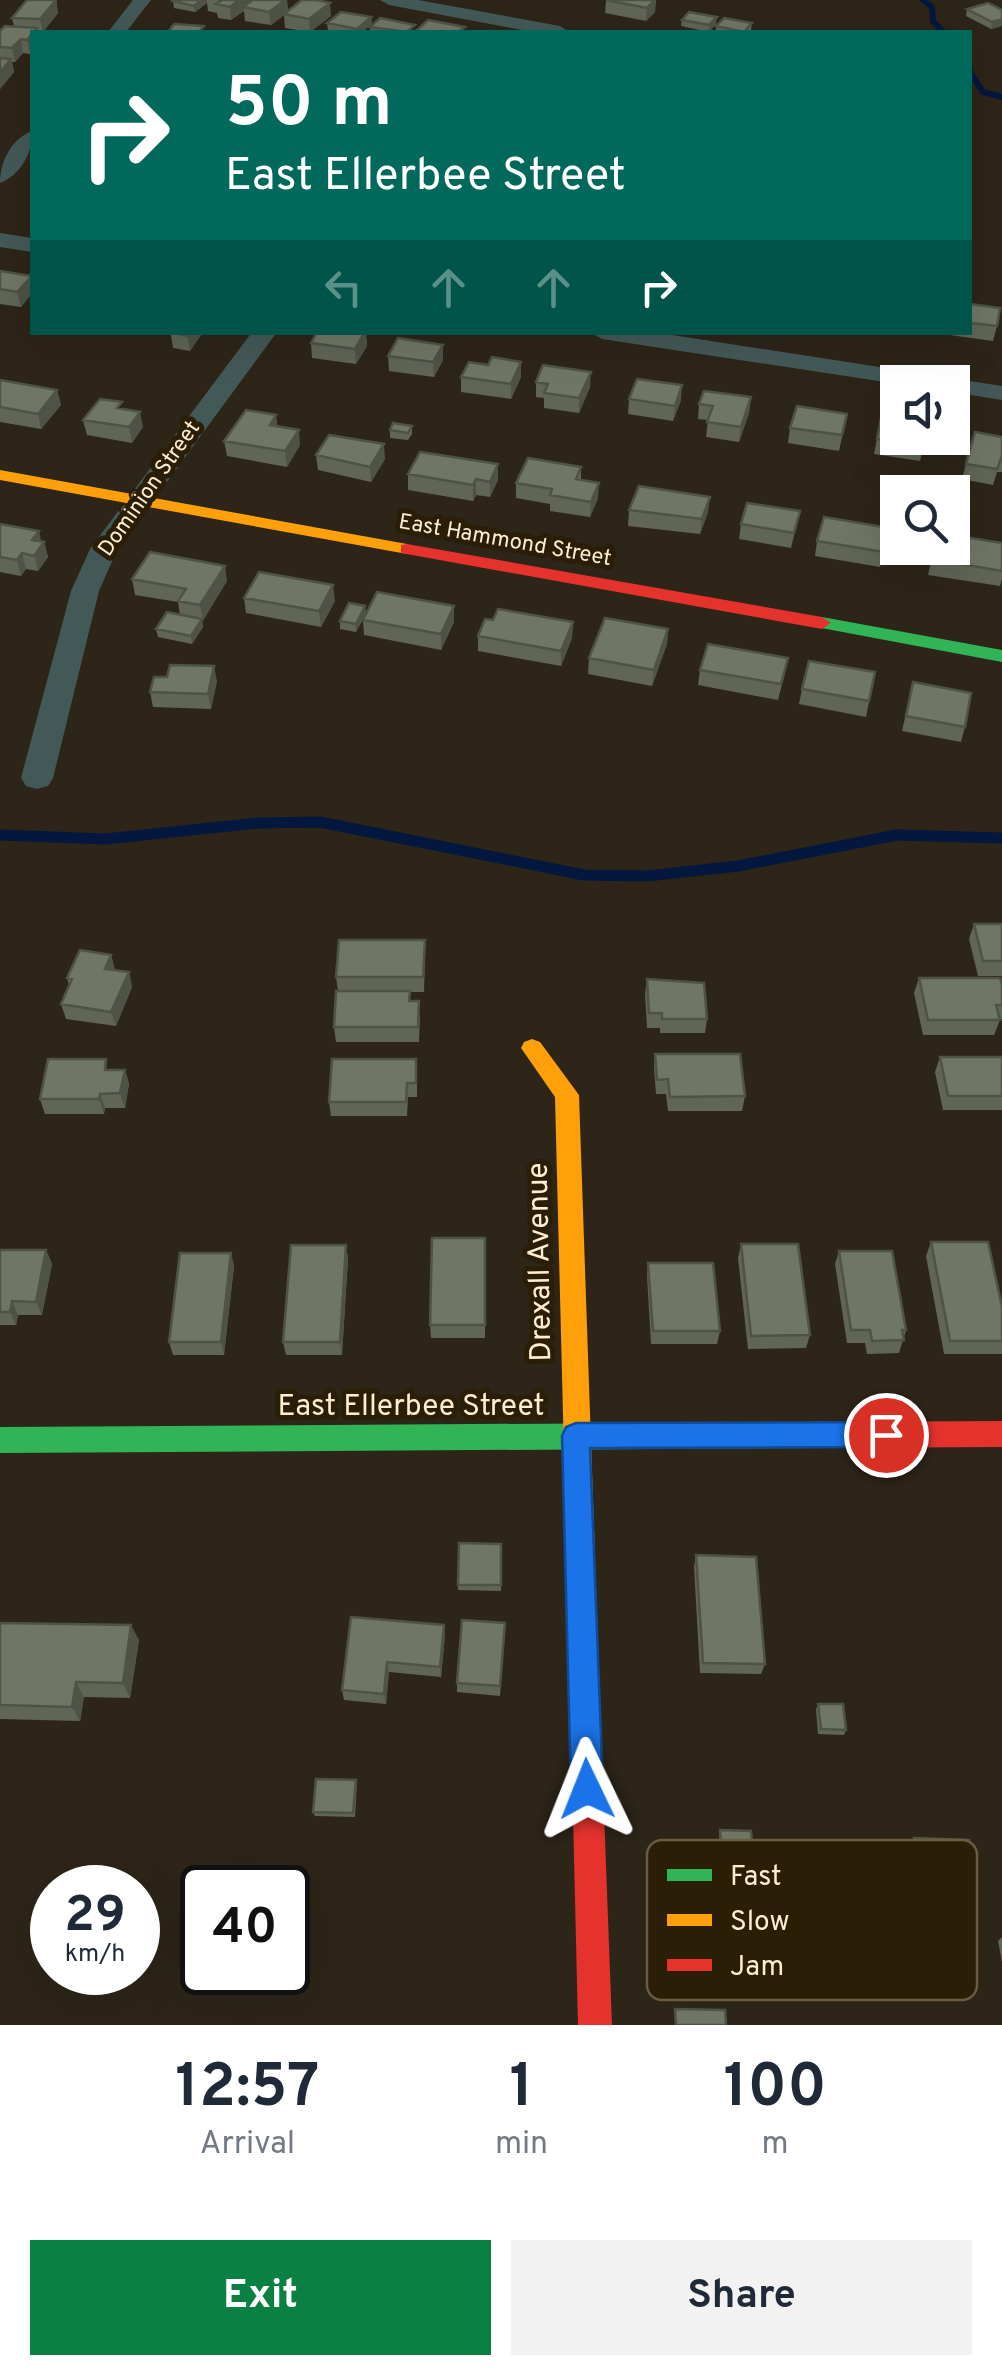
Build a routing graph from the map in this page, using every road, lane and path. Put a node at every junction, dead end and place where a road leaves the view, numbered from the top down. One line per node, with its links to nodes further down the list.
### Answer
1 (142, 0): 3 (street)
2 (389, 0): 4 (street)
3 (119, 30)
4 (549, 30)
5 (30, 140): 6 (street)
6 (0, 177)
7 (0, 240): 8 (street)
8 (30, 245)
9 (262, 335): 15 (street, Dominion Street)
10 (622, 335): 11 (street)
11 (880, 374)
12 (970, 388): 13 (street)
13 (1002, 393)
14 (0, 475): 15 (street, East Hammond Street)
15 (137, 502): 16 (street, East Hammond Street); 17 (street, Dominion Street)
16 (1002, 656)
17 (37, 778)
18 (532, 1048): 20 (street, Drexall Avenue)
19 (1002, 1434): 20 (street, East Ellerbee Street)
20 (576, 1436): 21 (street, East Ellerbee Street); 22 (street, Drexall Avenue)
21 (0, 1440)
22 (594, 2025)

